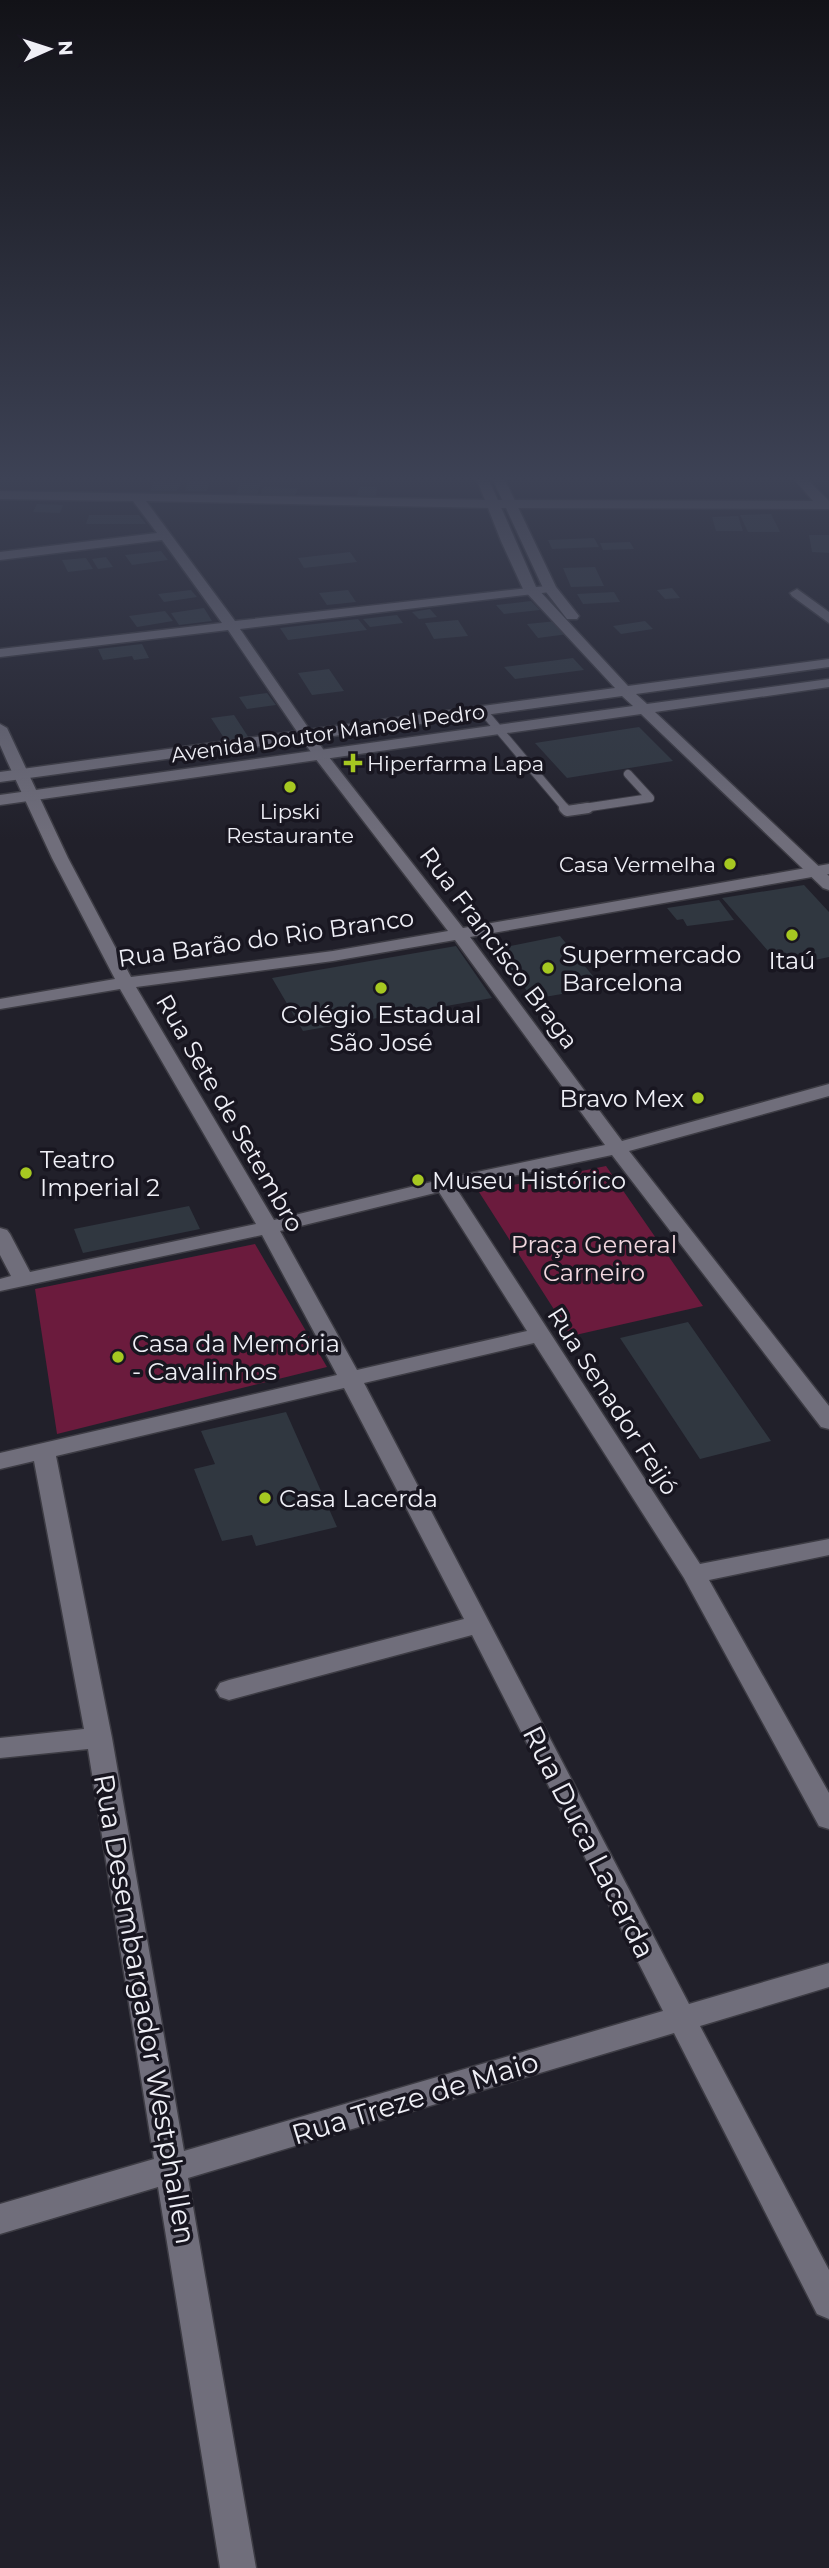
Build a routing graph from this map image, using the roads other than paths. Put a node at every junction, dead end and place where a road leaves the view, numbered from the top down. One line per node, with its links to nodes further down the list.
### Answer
1 (213, 600): 7 (street, Rua Francisco Braga)
2 (440, 600): 7 (street)
3 (542, 600): 12 (street)
4 (559, 600): 9 (street)
5 (805, 600): 6 (street)
6 (829, 619)
7 (232, 625): 8 (street); 18 (street, Rua Francisco Braga)
8 (0, 653)
9 (616, 660)
10 (829, 663): 12 (street, Avenida Doutor Manoel Pedro)
11 (829, 683): 13 (street, Avenida Doutor Manoel Pedro)
12 (635, 686): 13 (street); 14 (street); 15 (street, Avenida Doutor Manoel Pedro)
13 (662, 707): 14 (street, Avenida Doutor Manoel Pedro)
14 (644, 709): 17 (street, Avenida Doutor Manoel Pedro); 25 (street)
15 (483, 711): 17 (lane); 18 (street, Avenida Doutor Manoel Pedro)
16 (0, 728): 20 (street, Rua Sete de Setembro)
17 (499, 730): 19 (street, Avenida Doutor Manoel Pedro); 21 (lane)
18 (307, 735): 19 (street, Rua Francisco Braga); 20 (street, Avenida Doutor Manoel Pedro)
19 (320, 755): 23 (street, Avenida Doutor Manoel Pedro); 27 (street, Rua Francisco Braga)
20 (20, 774): 22 (street, Avenida Doutor Manoel Pedro); 23 (street, Rua Sete de Setembro)
21 (628, 774)
22 (0, 777)
23 (29, 796): 24 (street, Avenida Doutor Manoel Pedro); 28 (street, Rua Sete de Setembro)
24 (0, 800)
25 (822, 870): 26 (street); 27 (street, Rua Barão do Rio Branco)
26 (829, 885)
27 (459, 934): 28 (street, Rua Barão do Rio Branco); 31 (street, Rua Francisco Braga)
28 (125, 983): 29 (street, Rua Barão do Rio Branco); 33 (street, Rua Sete de Setembro)
29 (0, 1004)
30 (829, 1090): 31 (street)
31 (617, 1148): 32 (street); 39 (street, Rua Francisco Braga)
32 (444, 1185): 33 (street); 37 (street, Rua Senador Feijó)
33 (270, 1227): 35 (street); 38 (street, Rua Sete de Setembro)
34 (0, 1234): 35 (street)
35 (24, 1282): 36 (street)
36 (0, 1285)
37 (538, 1335): 38 (street); 43 (street, Rua Senador Feijó)
38 (352, 1380): 40 (street); 44 (street, Rua Duca Lacerda)
39 (829, 1422)
40 (44, 1452): 41 (street); 46 (street, Rua Desembargador Westphallen)
41 (0, 1461)
42 (829, 1547): 43 (street)
43 (694, 1574): 48 (street, Rua Senador Feijó)
44 (477, 1625): 45 (street); 50 (street, Rua Duca Lacerda)
45 (229, 1690)
46 (99, 1738): 47 (street); 51 (street, Rua Desembargador Westphallen)
47 (0, 1748)
48 (829, 1818)
49 (829, 1975): 50 (street, Rua Treze de Maio)
50 (680, 2019): 51 (street, Rua Treze de Maio); 53 (street, Rua Duca Lacerda)
51 (172, 2171): 52 (street, Rua Treze de Maio); 54 (street, Rua Desembargador Westphallen)
52 (0, 2219)
53 (829, 2303)
54 (238, 2568)

